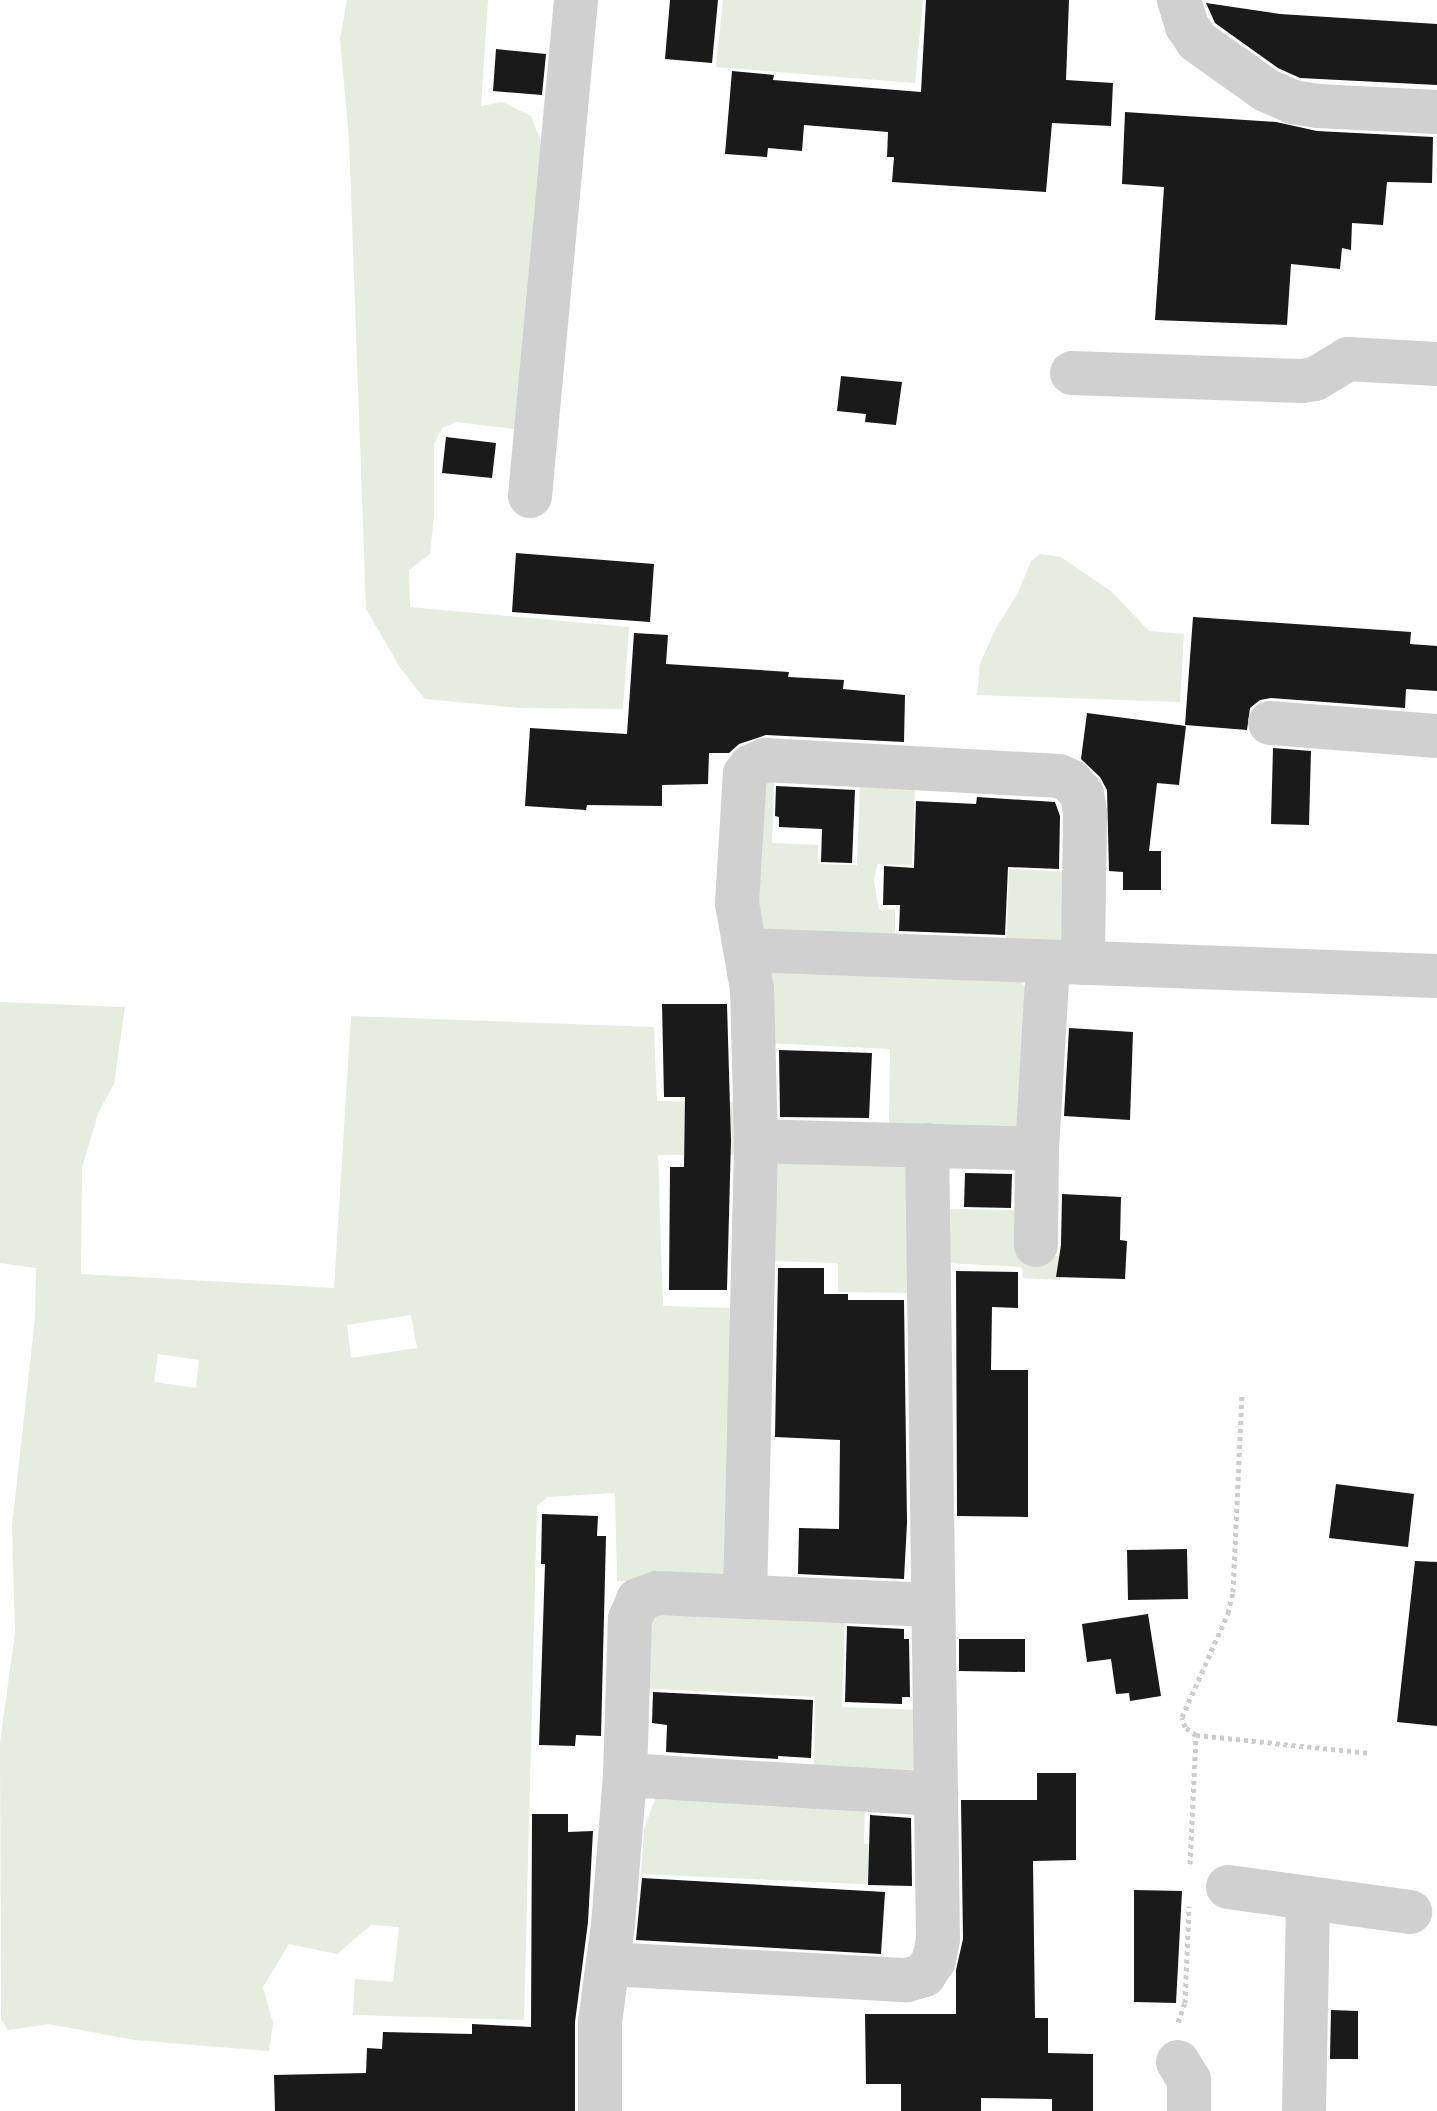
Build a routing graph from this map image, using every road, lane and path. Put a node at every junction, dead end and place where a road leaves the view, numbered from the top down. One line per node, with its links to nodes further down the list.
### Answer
1 (576, 0): 6 (street)
2 (1179, 0): 3 (street)
3 (1437, 112)
4 (1437, 364): 5 (street)
5 (1072, 373)
6 (530, 496)
7 (1270, 723): 8 (street)
8 (1437, 736)
9 (747, 950): 10 (street); 10 (street); 12 (street)
10 (1066, 963): 11 (street); 14 (street)
11 (1437, 976)
12 (756, 1141): 13 (street); 17 (street)
13 (927, 1145): 14 (street); 18 (street)
14 (1037, 1149): 15 (street)
15 (1036, 1245)
16 (1242, 1394): 19 (path)
17 (745, 1597): 18 (street); 21 (street)
18 (931, 1605): 22 (street)
19 (1196, 1735): 20 (path); 23 (path)
20 (1369, 1753)
21 (625, 1775): 22 (street); 26 (street)
22 (936, 1794): 26 (street)
23 (1202, 1885): 24 (street); 27 (path)
24 (1308, 1898): 25 (street); 30 (street)
25 (1410, 1912)
26 (608, 1964): 28 (street)
27 (1178, 2062): 29 (street)
28 (600, 2111)
29 (1189, 2111)
30 (1304, 2111)

